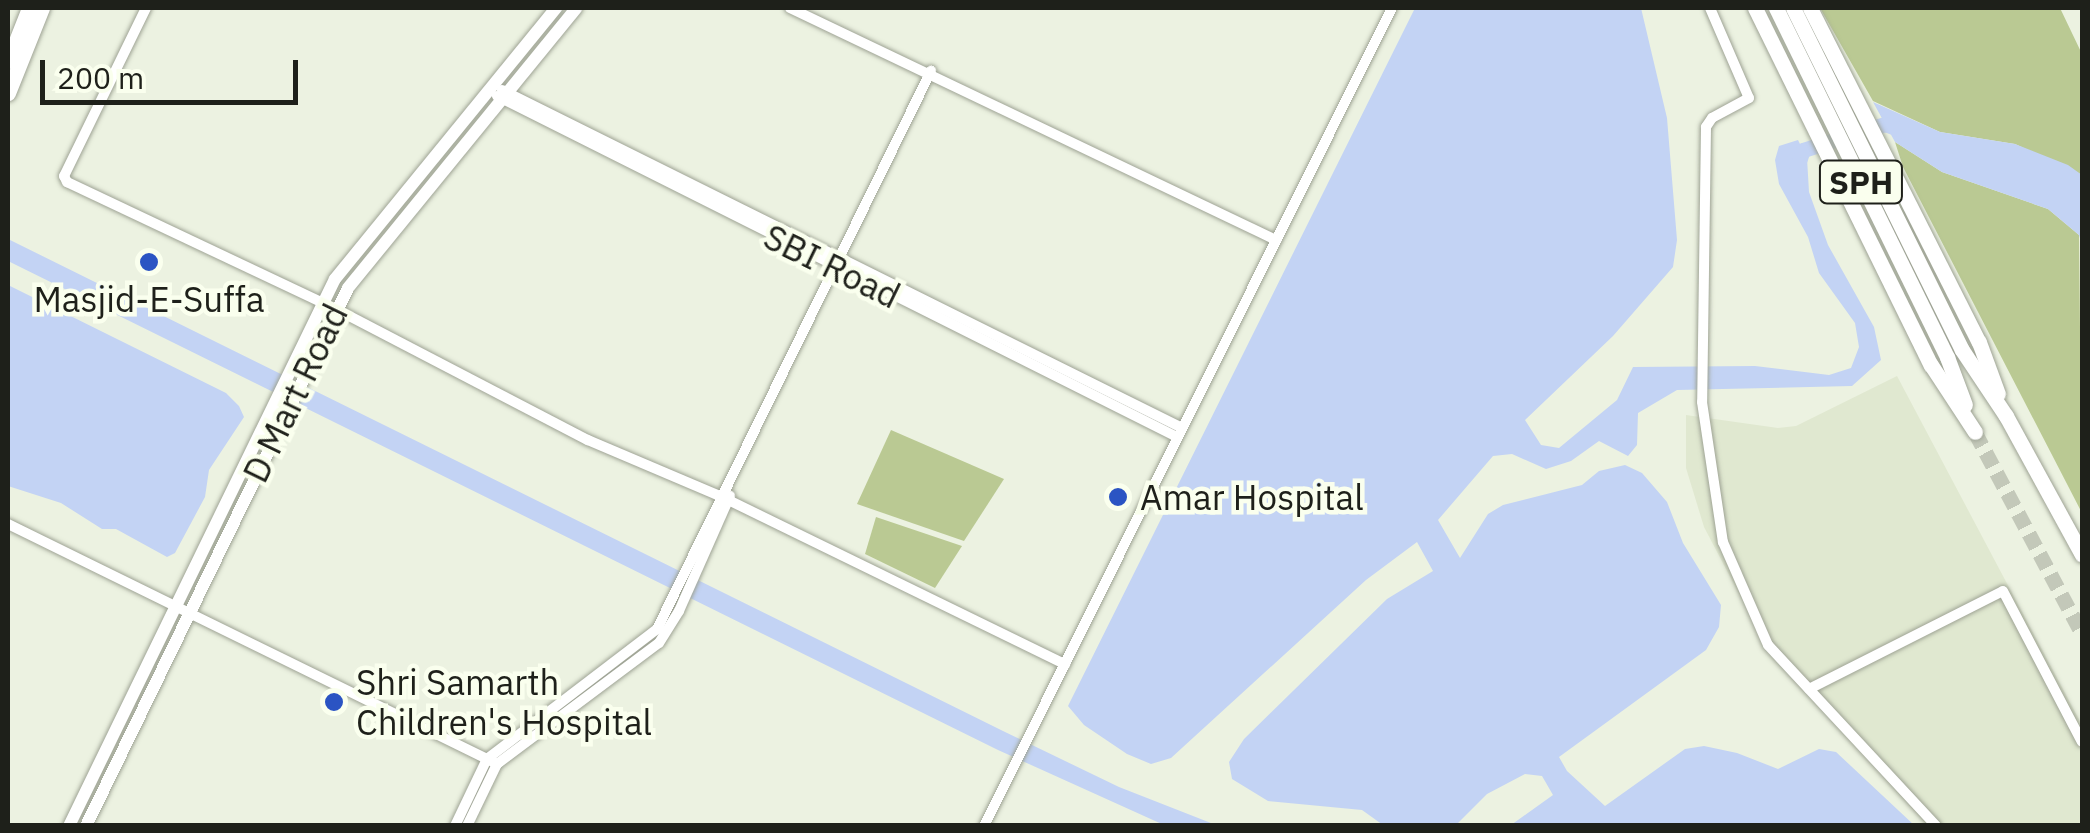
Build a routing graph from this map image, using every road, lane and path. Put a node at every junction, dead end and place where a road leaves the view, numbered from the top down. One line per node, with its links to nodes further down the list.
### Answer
1 (29, 8): 13 (highway)
2 (42, 8): 16 (highway)
3 (146, 8): 20 (street)
4 (556, 8): 15 (main road, D Mart Road)
5 (576, 8): 17 (main road, D Mart Road)
6 (790, 8): 14 (street)
7 (1710, 8): 31 (street)
8 (1755, 8): 22 (highway, SPH)
9 (1776, 8): 22 (highway, SPH)
10 (1793, 8): 22 (highway, SPH)
11 (1810, 8): 23 (highway)
12 (1388, 9): 18 (street)
13 (8, 61)
14 (931, 71): 18 (street); 19 (street)
15 (490, 89): 17 (street, SBI Road); 20 (main road, D Mart Road)
16 (8, 93)
17 (504, 96): 19 (street, SBI Road); 21 (main road, D Mart Road)
18 (1276, 240): 24 (street)
19 (838, 264): 24 (street, SBI Road); 25 (street)
20 (322, 302): 21 (street); 28 (main road, D Mart Road)
21 (336, 309): 25 (street); 29 (main road, D Mart Road)
22 (1954, 354): 23 (highway, SPH)
23 (2006, 416): 27 (highway, SPH)
24 (1180, 433): 30 (street)
25 (727, 496): 30 (street); 33 (street)
26 (8, 524): 28 (street)
27 (2082, 554)
28 (175, 604): 29 (street); 34 (main road, D Mart Road)
29 (189, 611): 33 (street); 35 (main road, D Mart Road)
30 (1064, 664): 38 (street)
31 (1809, 688): 32 (street); 39 (street)
32 (2082, 742)
33 (492, 762): 36 (street); 37 (street)
34 (68, 826)
35 (86, 826)
36 (455, 826)
37 (467, 826)
38 (984, 826)
39 (1936, 826)

